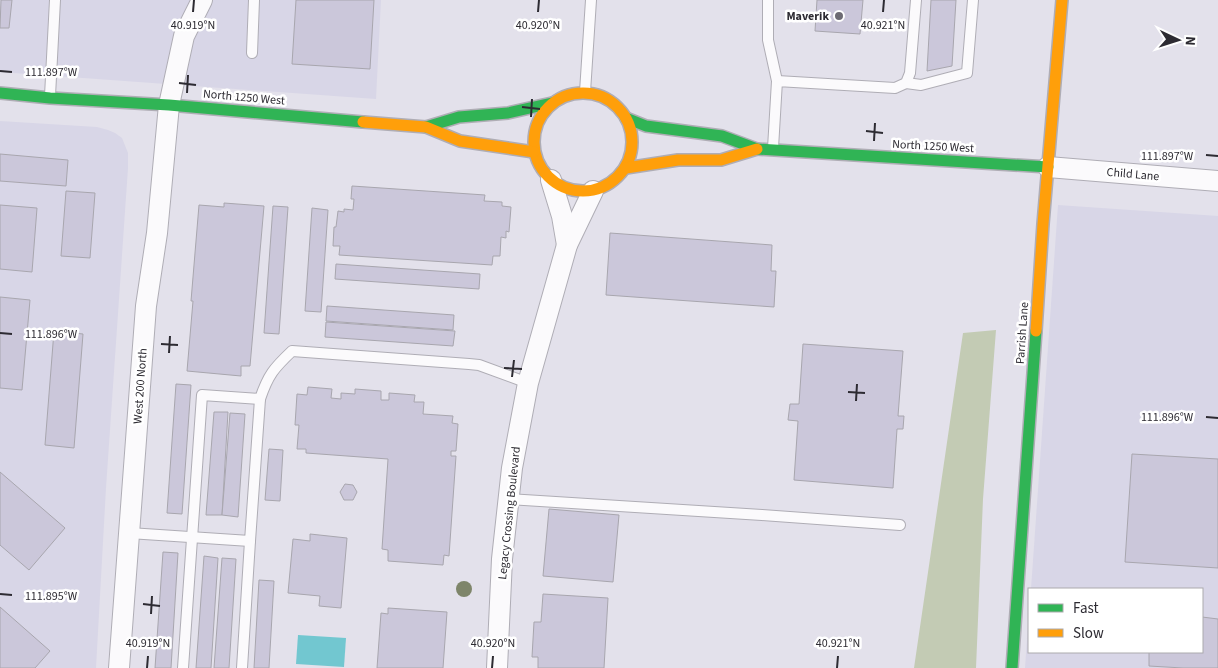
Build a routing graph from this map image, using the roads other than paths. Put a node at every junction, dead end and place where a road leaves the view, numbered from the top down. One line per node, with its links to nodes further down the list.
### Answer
1 (55, 0): 14 (lane)
2 (202, 0): 16 (street, West 200 North)
3 (254, 0): 9 (lane)
4 (591, 0): 12 (lane)
5 (768, 0): 10 (lane)
6 (916, 0): 11 (lane)
7 (973, 0): 11 (lane)
8 (1062, 0): 22 (street, Parrish Lane)
9 (252, 53)
10 (777, 81): 11 (lane); 20 (lane)
11 (906, 83)
12 (585, 92): 15 (street); 17 (street)
13 (0, 94): 14 (street, North 1250 West)
14 (50, 98): 16 (street, North 1250 West)
15 (552, 103): 18 (street, North 1250 West); 21 (street)
16 (169, 105): 18 (street, North 1250 West); 32 (street, West 200 North)
17 (626, 118): 19 (street, North 1250 West); 23 (street)
18 (426, 127): 21 (street, North 1250 West)
19 (757, 149): 20 (street, North 1250 West); 23 (street, North 1250 West)
20 (772, 150): 22 (street, North 1250 West)
21 (534, 152): 24 (street)
22 (1048, 167): 25 (street, Child Lane); 39 (street, Parrish Lane)
23 (626, 168): 26 (street)
24 (551, 180): 26 (street); 27 (street)
25 (1218, 181)
26 (593, 191): 27 (street, Legacy Crossing Boulevard)
27 (568, 245): 28 (street, Legacy Crossing Boulevard)
28 (528, 383): 29 (lane); 30 (street, Legacy Crossing Boulevard)
29 (260, 399): 33 (lane); 34 (lane)
30 (508, 499): 31 (lane); 38 (street, Legacy Crossing Boulevard)
31 (900, 525)
32 (129, 533): 33 (lane); 35 (street, West 200 North)
33 (192, 537): 34 (lane); 36 (lane)
34 (250, 541): 37 (lane)
35 (119, 668)
36 (183, 668)
37 (242, 668)
38 (497, 668)
39 (1012, 668)

